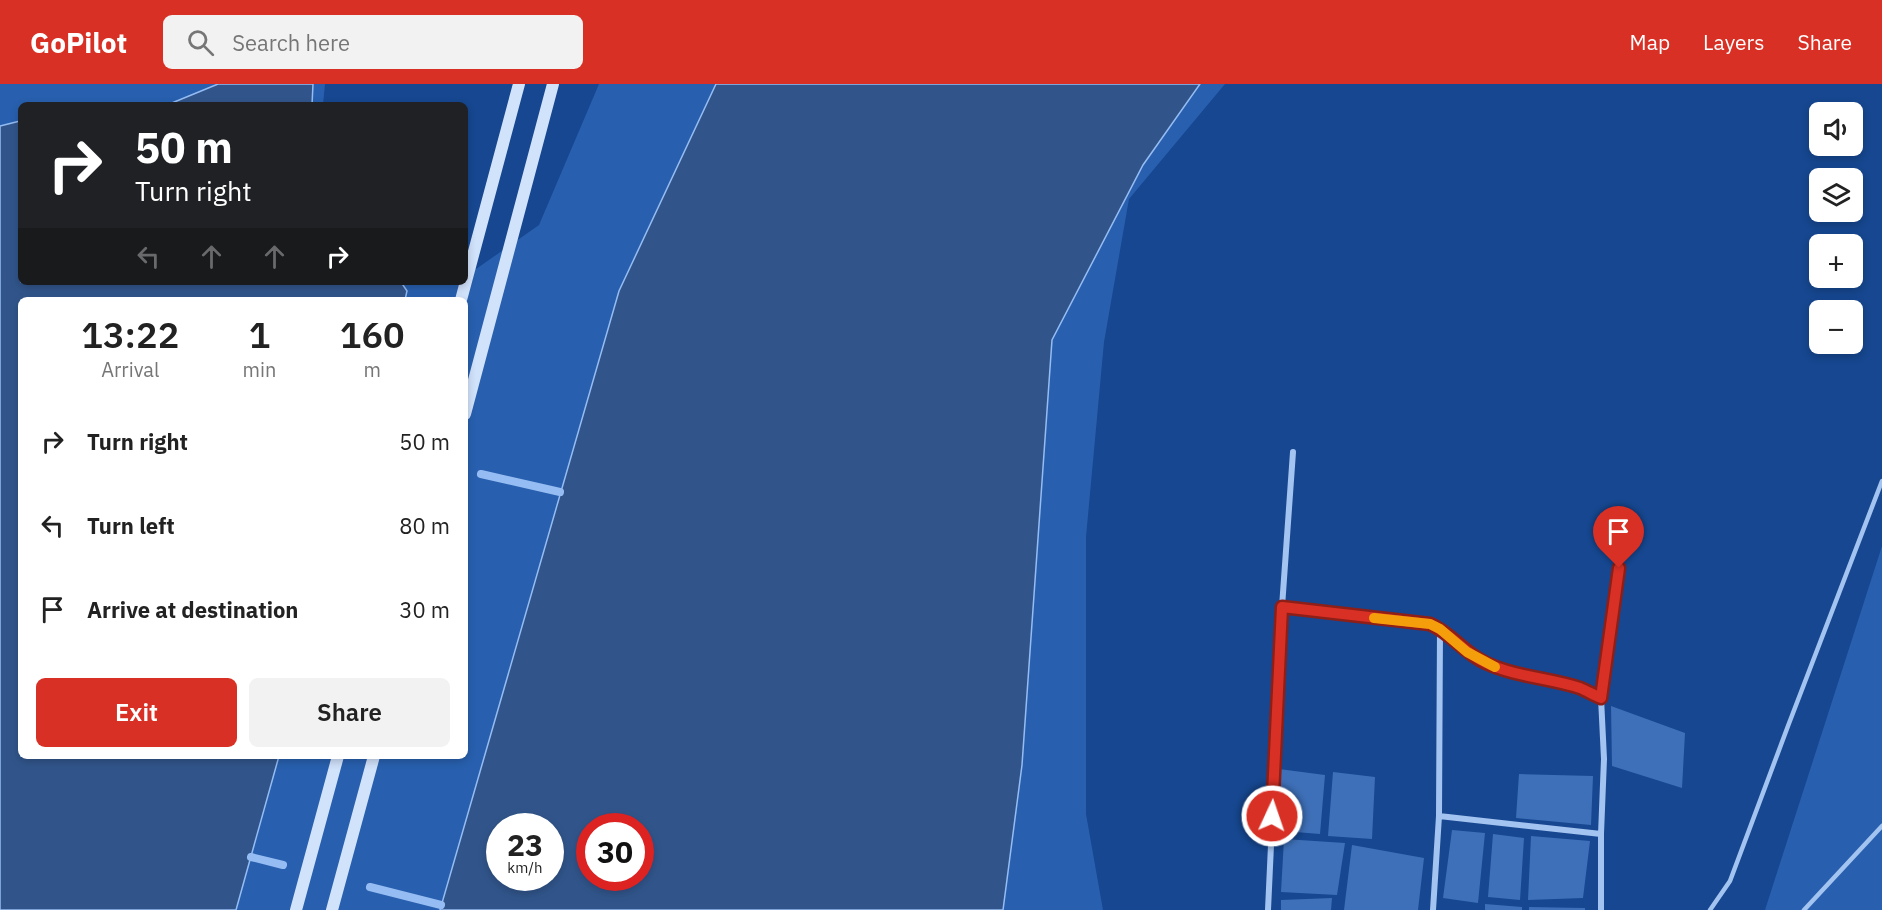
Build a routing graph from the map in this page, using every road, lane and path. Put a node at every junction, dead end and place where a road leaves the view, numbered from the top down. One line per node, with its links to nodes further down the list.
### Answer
1 (519, 84): 3 (main road)
2 (554, 84): 4 (main road)
3 (468, 274)
4 (468, 403)
5 (1293, 452): 8 (street)
6 (1882, 481): 21 (lane)
7 (1619, 568): 10 (street)
8 (1282, 607): 9 (street); 18 (street)
9 (1440, 629): 10 (street); 13 (street)
10 (1601, 698): 15 (street)
11 (337, 759): 16 (main road)
12 (373, 759): 17 (main road)
13 (1439, 816): 15 (street); 19 (street)
14 (1882, 826): 22 (lane)
15 (1601, 834): 20 (street)
16 (296, 910)
17 (332, 910)
18 (1268, 910)
19 (1433, 910)
20 (1601, 910)
21 (1710, 910)
22 (1804, 910)

